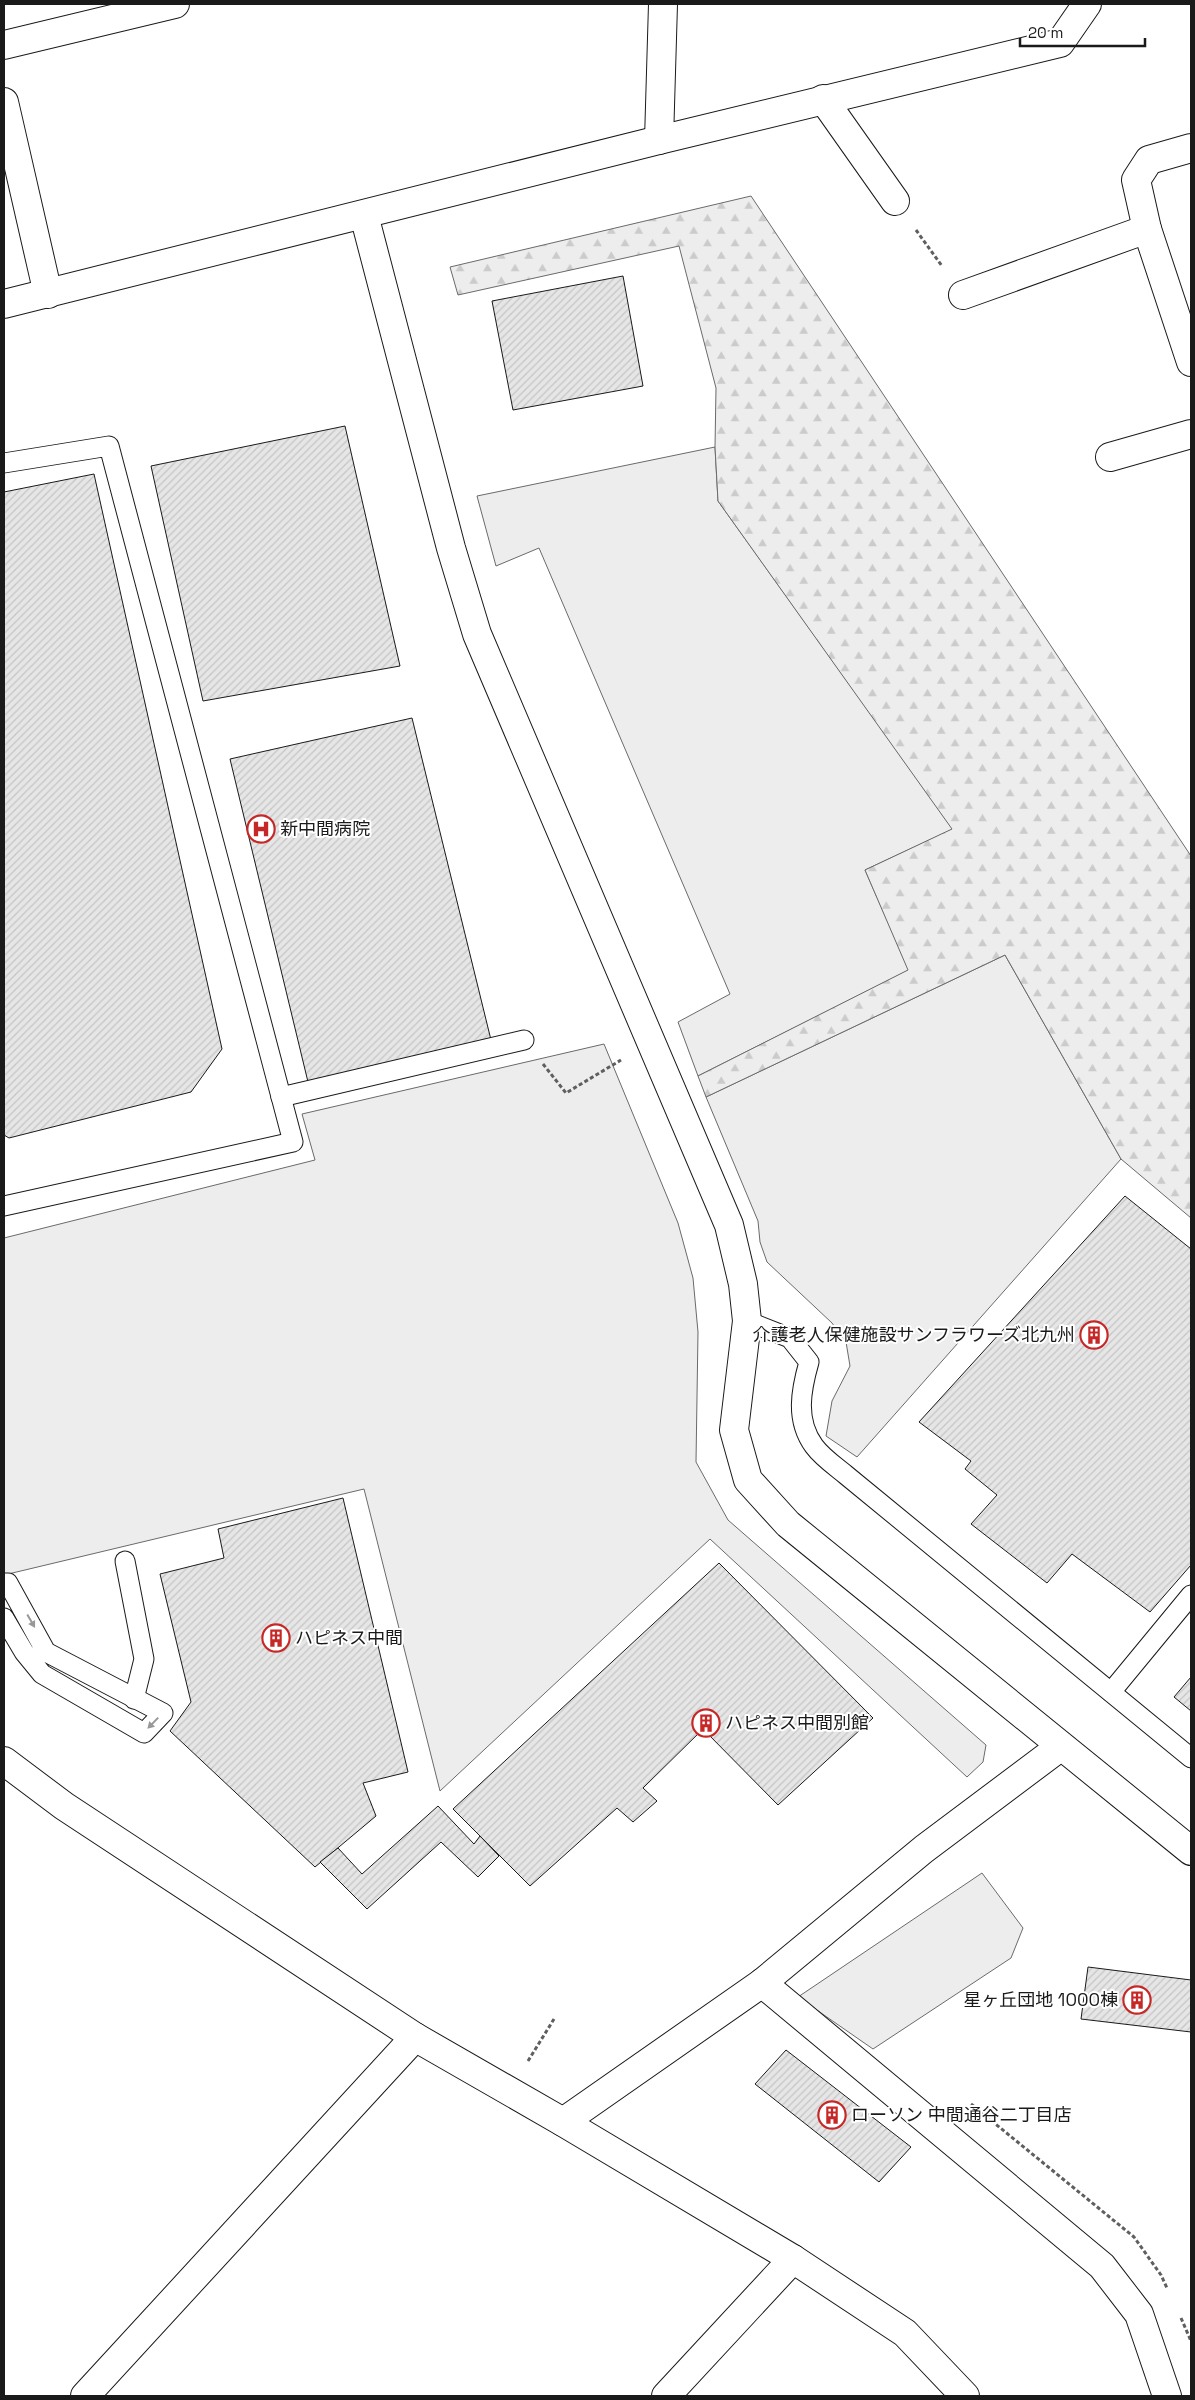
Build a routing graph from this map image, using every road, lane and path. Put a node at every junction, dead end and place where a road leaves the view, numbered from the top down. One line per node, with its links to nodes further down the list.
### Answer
1 (174, 4): 4 (street)
2 (664, 4): 7 (street)
3 (1087, 4): 5 (street)
4 (4, 45)
5 (823, 99): 7 (street); 9 (street)
6 (4, 102): 12 (street)
7 (658, 140): 10 (street)
8 (1191, 148): 11 (street)
9 (895, 201): 13 (path)
10 (364, 215): 12 (street); 20 (street)
11 (1147, 229): 13 (street); 15 (street)
12 (48, 294): 14 (street)
13 (963, 295)
14 (4, 304)
15 (1191, 362)
16 (1191, 434): 17 (street)
17 (1110, 458)
18 (4, 463): 21 (lane)
19 (524, 1040): 20 (path); 21 (lane)
20 (651, 1041): 23 (street)
21 (281, 1096): 22 (lane)
22 (4, 1206)
23 (747, 1321): 28 (lane); 30 (street)
24 (125, 1561): 29 (lane)
25 (4, 1583): 29 (lane, one-way to 29)
26 (1191, 1596): 28 (lane)
27 (4, 1618): 29 (lane, one-way to 27)
28 (1111, 1692): 31 (lane)
29 (134, 1699)
30 (1060, 1747): 33 (street); 34 (street)
31 (1191, 1758)
32 (4, 1761): 36 (street)
33 (1191, 1851)
34 (762, 1983): 38 (street); 43 (street)
35 (554, 2019): 37 (path)
36 (415, 2037): 37 (street); 40 (street)
37 (509, 2092): 38 (street)
38 (563, 2122): 39 (street)
39 (793, 2260): 41 (street); 42 (street)
40 (85, 2396)
41 (666, 2396)
42 (965, 2396)
43 (1167, 2396)

